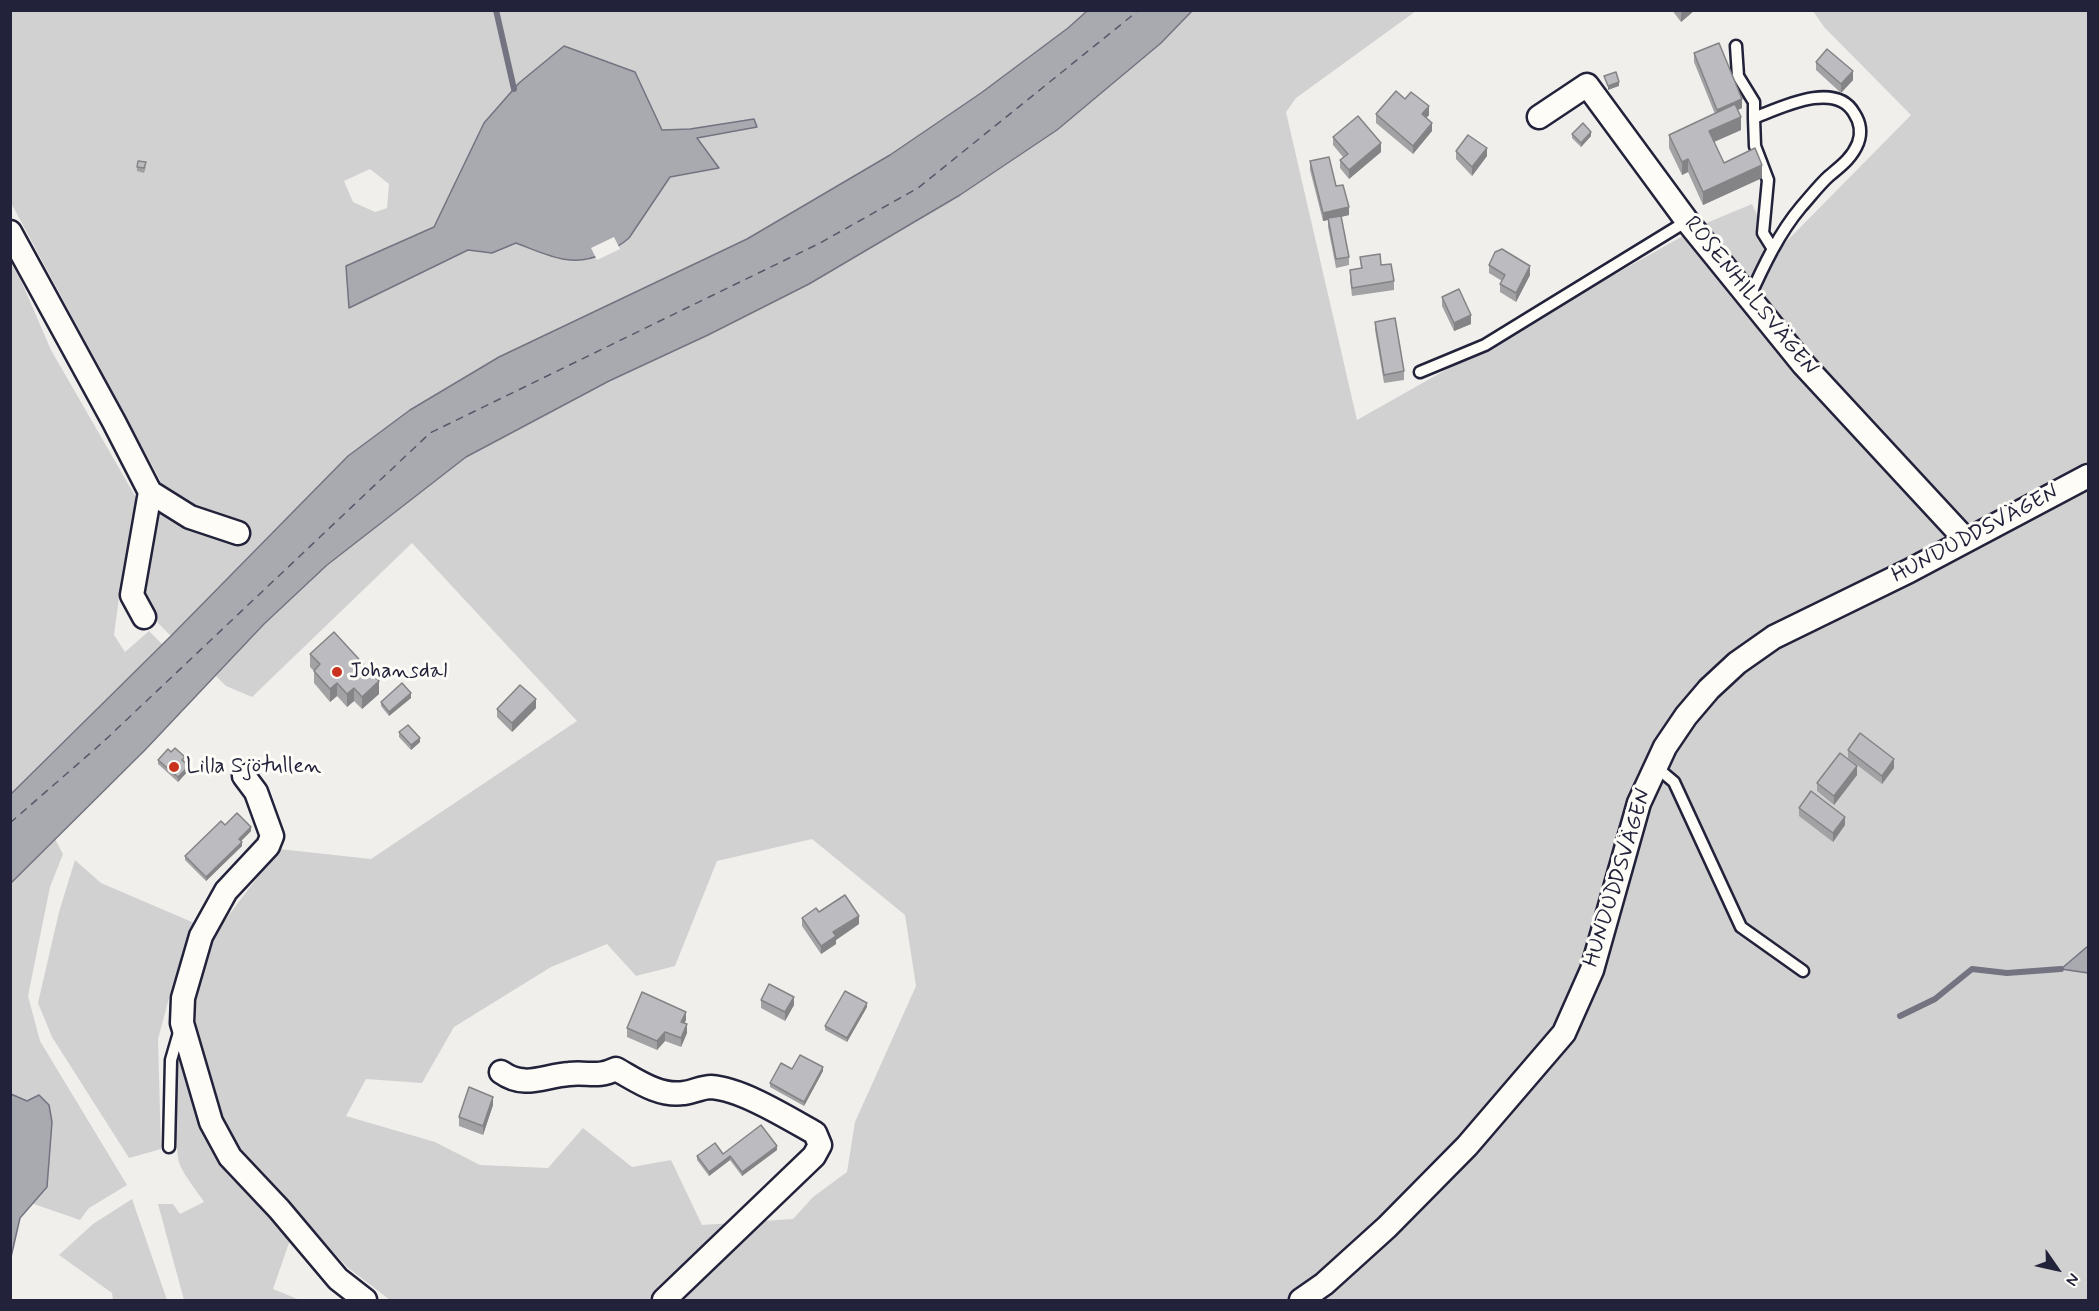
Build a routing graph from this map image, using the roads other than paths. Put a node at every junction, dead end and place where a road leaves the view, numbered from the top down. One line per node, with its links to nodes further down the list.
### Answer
1 (1736, 46): 3 (lane)
2 (1539, 117): 4 (street, ROSENHILLSVÄGEN)
3 (1754, 118): 6 (lane); 6 (lane)
4 (1687, 221): 7 (street, ROSENHILLSVÄGEN); 8 (lane)
5 (10, 232): 10 (street)
6 (1773, 249): 7 (lane)
7 (1749, 298): 12 (street, ROSENHILLSVÄGEN)
8 (1420, 372)
9 (2088, 476): 12 (street, HUNDUDDSVÄGEN)
10 (150, 492): 11 (street); 13 (street)
11 (238, 533)
12 (1965, 540): 14 (street, HUNDUDDSVÄGEN)
13 (144, 617)
14 (1654, 766): 16 (lane); 22 (street, HUNDUDDSVÄGEN)
15 (244, 776): 17 (street)
16 (1803, 971)
17 (182, 1023): 19 (lane); 20 (street)
18 (501, 1072): 21 (street)
19 (169, 1147)
20 (364, 1300)
21 (664, 1300)
22 (1301, 1300)

